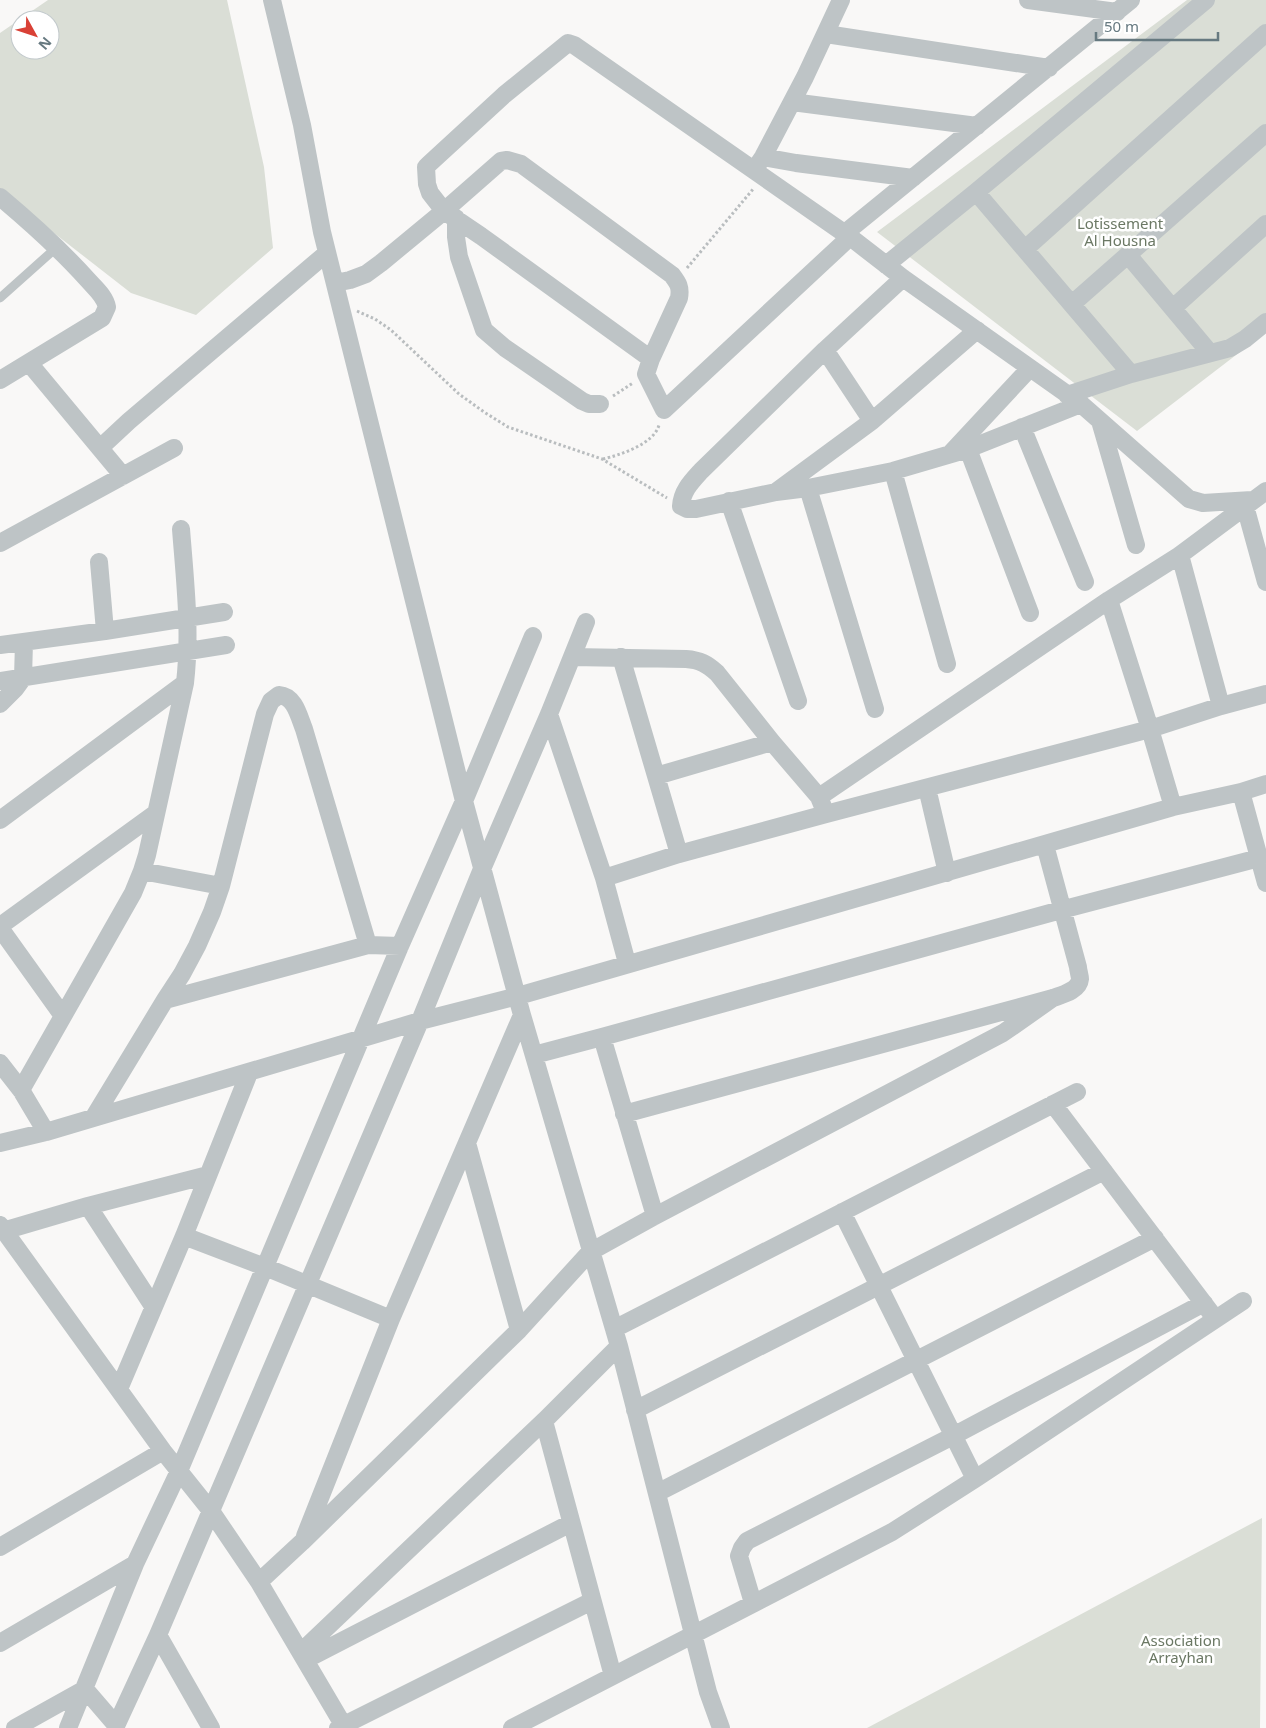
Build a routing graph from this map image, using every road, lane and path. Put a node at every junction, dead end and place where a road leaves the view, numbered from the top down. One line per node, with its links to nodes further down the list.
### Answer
1 (272, 0): 22 (street)
2 (841, 0): 8 (street)
3 (1028, 0): 6 (street)
4 (1131, 0): 6 (street)
5 (1206, 0): 15 (street)
6 (1117, 12): 9 (street)
7 (1266, 33): 21 (street)
8 (826, 34): 9 (street); 10 (street)
9 (1049, 68): 11 (street)
10 (792, 102): 11 (street); 13 (street)
11 (976, 126): 14 (street)
12 (1266, 133): 23 (street)
13 (761, 168): 14 (street); 17 (street); 19 (street); 26 (path)
14 (913, 178): 19 (street)
15 (976, 192): 21 (street); 24 (street)
16 (0, 197): 20 (street)
17 (450, 215): 26 (street); 27 (street); 37 (street); 42 (street)
18 (1266, 224): 31 (street)
19 (847, 235): 24 (street); 43 (street)
20 (57, 247): 28 (lane); 36 (street)
21 (1025, 249): 29 (street)
22 (327, 253): 27 (street); 47 (street)
23 (1128, 255): 29 (street); 31 (street)
24 (886, 265): 25 (street)
25 (903, 278): 33 (street); 34 (street)
26 (677, 281): 37 (street)
27 (335, 283): 30 (street)
28 (0, 298)
29 (1072, 304): 39 (street)
30 (342, 307): 51 (path); 96 (street)
31 (1173, 308): 35 (street)
32 (1266, 322): 35 (street)
33 (977, 330): 38 (street); 45 (street)
34 (825, 350): 45 (street); 58 (street)
35 (1210, 353): 39 (street)
36 (29, 362): 40 (street); 47 (street)
37 (648, 367): 42 (path); 43 (street)
38 (1030, 368): 41 (street); 50 (street)
39 (1132, 374): 41 (street)
40 (0, 380)
41 (1074, 399): 44 (street); 46 (street)
42 (600, 404)
43 (664, 410): 51 (path)
44 (1100, 420): 56 (street); 61 (street)
45 (872, 421): 55 (street)
46 (1022, 427): 49 (street); 64 (street)
47 (100, 448): 53 (street)
48 (174, 448): 53 (street)
49 (968, 449): 50 (street); 68 (street)
50 (950, 454): 52 (street)
51 (602, 459): 58 (path)
52 (893, 471): 54 (street); 79 (street)
53 (123, 476): 60 (street)
54 (808, 488): 55 (street); 87 (street)
55 (776, 492): 57 (street)
56 (1254, 499): 62 (street); 65 (street)
57 (729, 501): 58 (street); 84 (street)
58 (681, 506)
59 (180, 529): 69 (street)
60 (0, 543)
61 (1136, 545)
62 (1180, 555): 66 (street); 86 (street)
63 (99, 562): 71 (street)
64 (1086, 582)
65 (1266, 582)
66 (1109, 600): 89 (street); 95 (street)
67 (224, 612): 69 (street)
68 (1030, 613)
69 (188, 618): 71 (street); 76 (street)
70 (586, 622): 77 (street)
71 (105, 631): 73 (street)
72 (533, 636): 96 (street)
73 (24, 642): 74 (street); 80 (street)
74 (0, 645)
75 (226, 645): 76 (street)
76 (188, 651): 80 (street); 82 (street)
77 (572, 657): 78 (street); 88 (street)
78 (621, 658): 90 (street); 91 (street)
79 (947, 664)
80 (22, 678): 81 (street); 85 (street)
81 (0, 681)
82 (185, 683): 98 (street); 100 (street)
83 (1266, 694): 86 (street)
84 (798, 701)
85 (0, 704)
86 (1221, 706): 89 (street)
87 (875, 709)
88 (550, 714): 104 (street); 107 (street)
89 (1150, 729): 93 (street); 97 (street)
90 (772, 742): 91 (street); 95 (street)
91 (656, 776): 102 (street)
92 (1266, 784): 94 (street)
93 (927, 788): 99 (street); 106 (street)
94 (1241, 792): 97 (street); 103 (street)
95 (819, 796): 99 (street)
96 (464, 801): 104 (street); 113 (street)
97 (1173, 807): 101 (street)
98 (156, 813): 105 (street); 111 (street)
99 (826, 814): 102 (street)
100 (0, 820)
101 (1045, 845): 106 (street); 110 (street)
102 (680, 854): 107 (street)
103 (1259, 858): 108 (street); 110 (street)
104 (482, 869): 115 (street); 120 (street)
105 (142, 871): 109 (street); 119 (street)
106 (946, 873): 114 (street)
107 (604, 878): 114 (street)
108 (1266, 884)
109 (221, 886): 112 (street); 117 (street)
110 (1061, 910): 116 (street); 121 (street)
111 (0, 927): 119 (street)
112 (368, 945): 113 (street); 117 (street)
113 (400, 946): 122 (street)
114 (627, 963): 115 (street)
115 (518, 996): 118 (street); 120 (street)
116 (1053, 998): 129 (street); 138 (street)
117 (164, 1000): 130 (street)
118 (522, 1015): 123 (street); 133 (street)
119 (63, 1016): 126 (street)
120 (420, 1021): 122 (street); 144 (street)
121 (602, 1037): 123 (street); 129 (street)
122 (362, 1039): 125 (street); 143 (street)
123 (534, 1054): 142 (street)
124 (0, 1063): 126 (street)
125 (249, 1073): 130 (street); 135 (street)
126 (21, 1090): 131 (street)
127 (1077, 1092): 128 (street)
128 (1053, 1104): 134 (street); 137 (street)
129 (624, 1114): 138 (street)
130 (94, 1117): 131 (street)
131 (46, 1132): 132 (street)
132 (0, 1143)
133 (467, 1143): 149 (street); 151 (street)
134 (1104, 1171): 141 (street); 145 (street)
135 (208, 1175): 136 (street); 140 (street)
136 (88, 1206): 139 (street); 148 (street)
137 (842, 1212): 145 (street); 152 (street)
138 (655, 1216): 142 (street)
139 (2, 1228): 156 (street)
140 (184, 1236): 143 (street); 148 (street)
141 (1154, 1238): 147 (street); 154 (street)
142 (590, 1252): 151 (street); 152 (street)
143 (265, 1267): 144 (street); 161 (street)
144 (307, 1286): 149 (street); 164 (street)
145 (879, 1286): 154 (street); 157 (street)
146 (1243, 1300): 150 (street)
147 (1204, 1303): 150 (street); 153 (street)
148 (153, 1306): 156 (street)
149 (391, 1319): 166 (street)
150 (1215, 1319): 155 (street)
151 (519, 1330): 166 (street)
152 (616, 1338): 157 (street); 158 (street)
153 (1130, 1342): 155 (street); 159 (street)
154 (916, 1361): 159 (street); 163 (street)
155 (1146, 1365): 162 (street)
156 (119, 1388): 160 (street)
157 (635, 1410): 163 (street)
158 (544, 1421): 165 (street); 175 (street)
159 (953, 1436): 162 (street); 171 (street)
160 (163, 1451): 161 (street); 167 (street)
161 (179, 1471): 164 (street); 168 (street)
162 (975, 1479): 171 (street)
163 (657, 1493): 172 (street)
164 (211, 1511): 169 (street); 173 (street)
165 (571, 1523): 170 (street); 175 (street)
166 (302, 1542): 169 (street)
167 (0, 1547)
168 (136, 1564): 174 (street); 177 (street)
169 (259, 1582): 175 (street)
170 (592, 1601): 176 (street); 179 (street)
171 (754, 1603): 172 (street)
172 (694, 1633): 176 (street); 184 (street)
173 (158, 1635): 178 (street); 182 (street)
174 (0, 1642)
175 (303, 1656): 179 (street)
176 (614, 1676): 183 (street)
177 (85, 1689): 178 (street); 180 (street); 181 (street)
178 (116, 1727)
179 (342, 1727)
180 (15, 1728)
181 (68, 1728)
182 (211, 1728)
183 (512, 1728)
184 (721, 1728)

